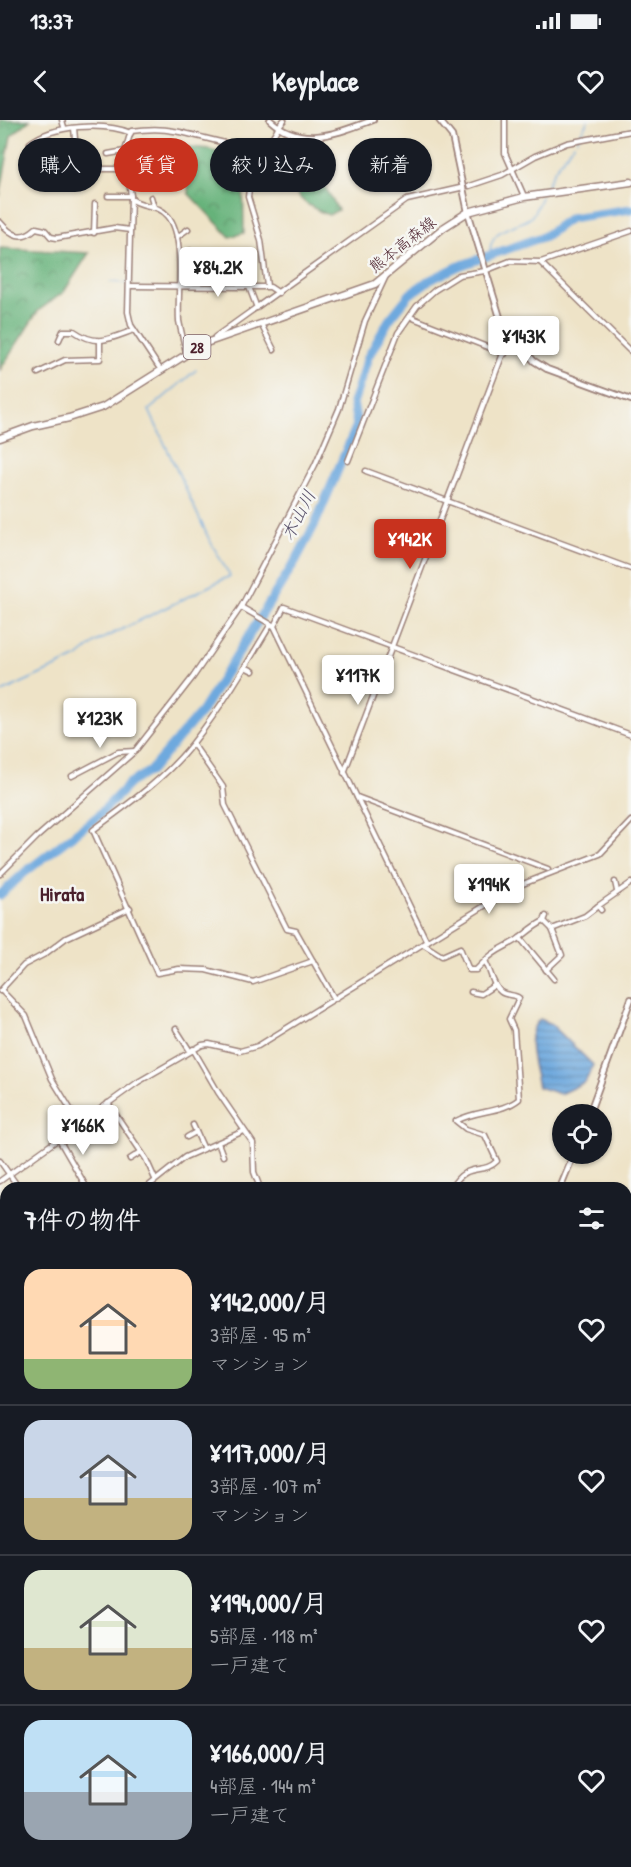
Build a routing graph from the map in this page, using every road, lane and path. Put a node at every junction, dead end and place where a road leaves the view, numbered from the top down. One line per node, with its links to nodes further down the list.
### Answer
1 (62, 120): 9 (street)
2 (86, 120): 12 (street)
3 (270, 120): 10 (street)
4 (284, 120): 10 (street)
5 (373, 120): 10 (street)
6 (440, 120): 35 (street)
7 (505, 120): 23 (street)
8 (113, 122): 13 (street)
9 (64, 127): 11 (street); 16 (street)
10 (279, 127): 20 (street)
11 (74, 128): 12 (street); 17 (street)
12 (89, 128): 13 (street)
13 (113, 128): 15 (street)
14 (631, 131): 23 (street)
15 (131, 133): 18 (street); 19 (street)
16 (38, 138)
17 (75, 138)
18 (129, 138)
19 (212, 138)
20 (273, 138)
21 (114, 153): 22 (street)
22 (108, 154)
23 (514, 170): 25 (street); 31 (street)
24 (631, 182): 31 (main road, 熊本高森線 / 28)
25 (469, 186)
26 (460, 188): 53 (street)
27 (130, 192): 32 (street)
28 (249, 192): 51 (street)
29 (108, 196): 32 (street)
30 (151, 197): 34 (street)
31 (525, 197): 35 (main road, 熊本高森線 / 28)
32 (131, 198): 34 (street); 38 (street)
33 (94, 204): 40 (street)
34 (154, 207): 41 (street)
35 (468, 212): 47 (street); 48 (main road, 熊本高森線 / 28)
36 (0, 222): 40 (street)
37 (188, 229): 41 (street)
38 (130, 230): 40 (street); 49 (street)
39 (631, 231): 46 (street)
40 (94, 233)
41 (177, 237): 42 (street)
42 (177, 248): 43 (street); 45 (street)
43 (168, 250)
44 (190, 251): 45 (street)
45 (180, 256): 50 (street)
46 (541, 262): 47 (street); 63 (street)
47 (484, 268): 58 (street); 70 (street)
48 (387, 275): 56 (main road, 熊本高森線 / 28); 74 (street)
49 (130, 286): 50 (street); 57 (street)
50 (180, 286): 52 (street); 64 (street)
51 (267, 286): 52 (street); 53 (street)
52 (249, 287): 54 (street)
53 (279, 293): 54 (street)
54 (257, 308): 61 (street)
55 (413, 318): 65 (street)
56 (260, 324): 61 (main road, 熊本高森線 / 28); 62 (street)
57 (134, 330): 60 (street); 66 (street)
58 (510, 335): 65 (street); 68 (street)
59 (59, 340): 60 (street)
60 (100, 341): 67 (street)
61 (209, 341): 64 (main road, 熊本高森線 / 28)
62 (274, 350)
63 (631, 352)
64 (186, 353): 66 (main road, 熊本高森線 / 28)
65 (505, 354): 72 (street)
66 (160, 369): 69 (main road, 熊本高森線 / 28)
67 (38, 373)
68 (631, 400)
69 (0, 438)
70 (348, 461)
71 (366, 471): 72 (street)
72 (448, 502): 73 (street); 76 (street)
73 (631, 569)
74 (241, 607): 75 (street); 81 (street)
75 (272, 625): 76 (street); 77 (street); 82 (street)
76 (393, 646): 79 (street); 82 (street)
77 (245, 667): 78 (street); 80 (street)
78 (253, 671)
79 (631, 735)
80 (192, 744): 91 (street); 95 (street)
81 (135, 751): 83 (street); 87 (street)
82 (344, 773): 84 (street)
83 (72, 776)
84 (356, 797): 86 (street); 94 (street)
85 (631, 821): 94 (street)
86 (548, 869)
87 (0, 874)
88 (615, 882): 90 (street)
89 (631, 883): 90 (street)
90 (616, 891): 92 (street)
91 (130, 908): 95 (street); 100 (street)
92 (552, 929): 93 (street); 97 (street)
93 (520, 938): 96 (street); 97 (street)
94 (425, 943): 96 (street); 102 (street)
95 (313, 961): 102 (street)
96 (485, 961): 99 (street)
97 (546, 970): 98 (street)
98 (554, 979)
99 (495, 985): 101 (street); 129 (street)
100 (1, 991): 109 (street)
101 (471, 992)
102 (334, 998): 106 (street)
103 (631, 999): 104 (street)
104 (628, 1015): 108 (street)
105 (176, 1029): 106 (street)
106 (192, 1050): 107 (street); 111 (street)
107 (108, 1103): 109 (street); 117 (street)
108 (593, 1104)
109 (79, 1124): 114 (street)
110 (193, 1125): 112 (street)
111 (244, 1131): 115 (street); 128 (street)
112 (196, 1132): 113 (street); 116 (street)
113 (187, 1137)
114 (58, 1138): 122 (street); 126 (street)
115 (218, 1143): 116 (street); 118 (street)
116 (204, 1149): 123 (street)
117 (141, 1152): 119 (street); 123 (street)
118 (223, 1156)
119 (130, 1159)
120 (0, 1161): 122 (street)
121 (570, 1164): 130 (street)
122 (8, 1173): 124 (street); 125 (street)
123 (155, 1179): 127 (street)
124 (0, 1180)
125 (15, 1182)
126 (84, 1182)
127 (152, 1182)
128 (258, 1182)
129 (456, 1182)
130 (562, 1182)

